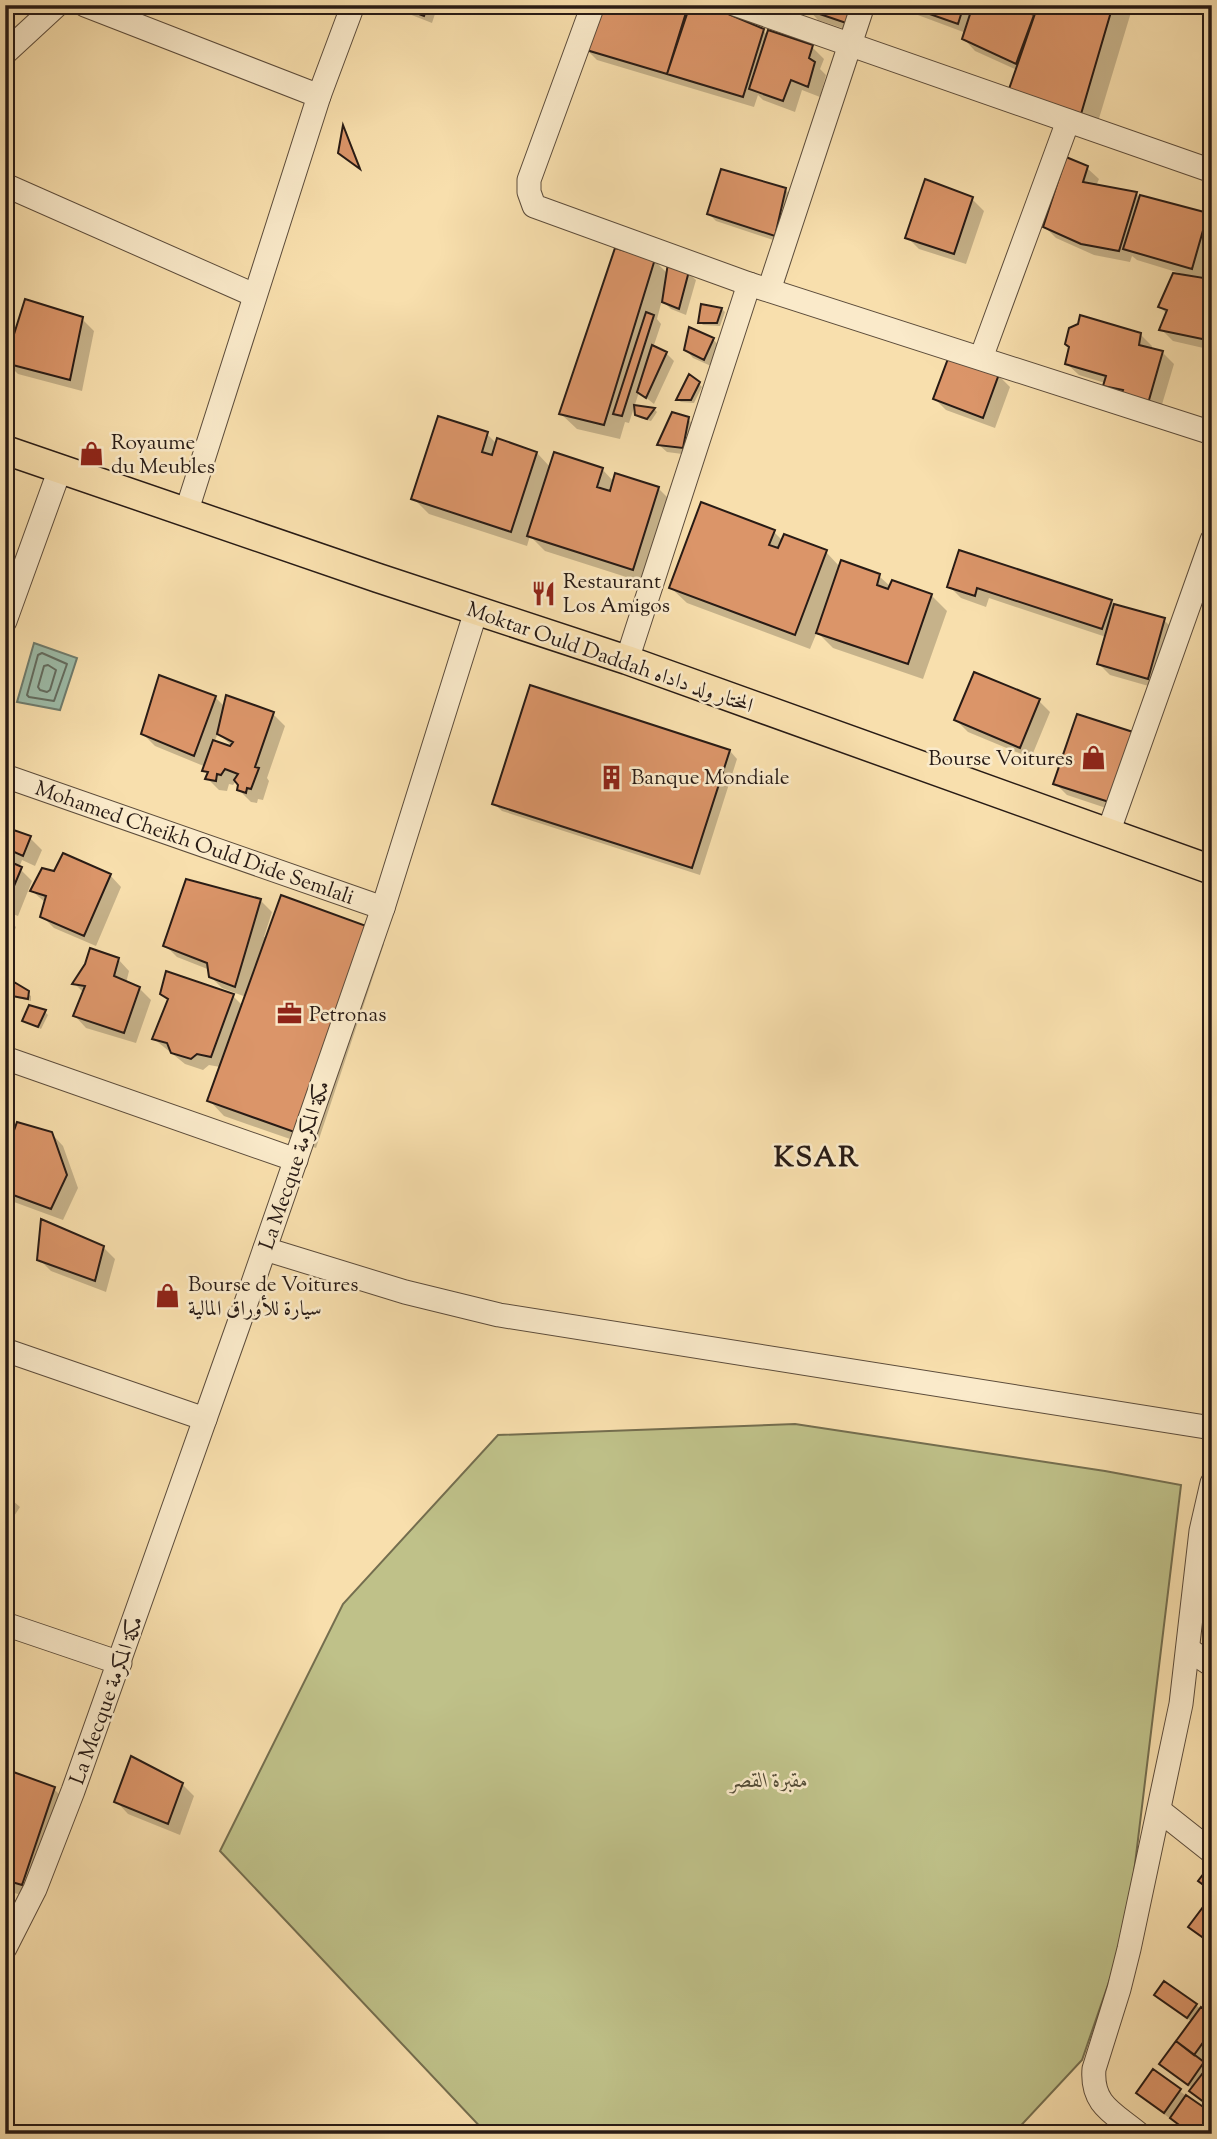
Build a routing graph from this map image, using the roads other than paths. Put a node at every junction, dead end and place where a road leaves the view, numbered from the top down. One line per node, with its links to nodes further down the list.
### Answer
1 (57, 5): 8 (street)
2 (85, 5): 9 (street)
3 (353, 5): 9 (street)
4 (593, 5): 13 (street)
5 (737, 5): 7 (street)
6 (863, 5): 7 (street)
7 (849, 45): 10 (street); 13 (street)
8 (5, 53)
9 (319, 96): 14 (street)
10 (1068, 121): 11 (street); 15 (street)
11 (1212, 171)
12 (5, 186): 14 (street)
13 (759, 287): 15 (street); 23 (street)
14 (254, 295): 19 (street)
15 (981, 358): 16 (street)
16 (1212, 433)
17 (5, 450): 18 (main road, Moktar Ould Daddah المختار ولد داداه)
18 (60, 469): 19 (main road, Moktar Ould Daddah المختار ولد داداه); 22 (street)
19 (186, 513): 21 (main road, Moktar Ould Daddah المختار ولد داداه)
20 (1212, 540): 25 (street)
21 (476, 611): 23 (main road, Moktar Ould Daddah المختار ولد داداه); 27 (street, La Mecque مكة المكرمة)
22 (5, 621)
23 (626, 660): 25 (main road, Moktar Ould Daddah المختار ولد داداه)
24 (5, 776): 27 (street, Mohamed Cheikh Ould Dide Semlali)
25 (1108, 833): 26 (main road, Moktar Ould Daddah المختار ولد داداه)
26 (1212, 870)
27 (383, 908): 29 (street, La Mecque مكة المكرمة)
28 (5, 1058): 29 (street)
29 (296, 1160): 30 (street, La Mecque مكة المكرمة)
30 (265, 1249): 32 (street, La Mecque مكة المكرمة); 33 (street)
31 (5, 1350): 32 (street)
32 (205, 1419): 37 (street, La Mecque مكة المكرمة)
33 (1212, 1428)
34 (1212, 1483): 36 (street)
35 (5, 1624): 37 (street)
36 (1189, 1650): 38 (street); 39 (street)
37 (120, 1663): 41 (street, La Mecque مكة المكرمة)
38 (1212, 1665)
39 (1159, 1810): 40 (street); 42 (street)
40 (1212, 1852)
41 (6, 1944)
42 (1139, 2134)

